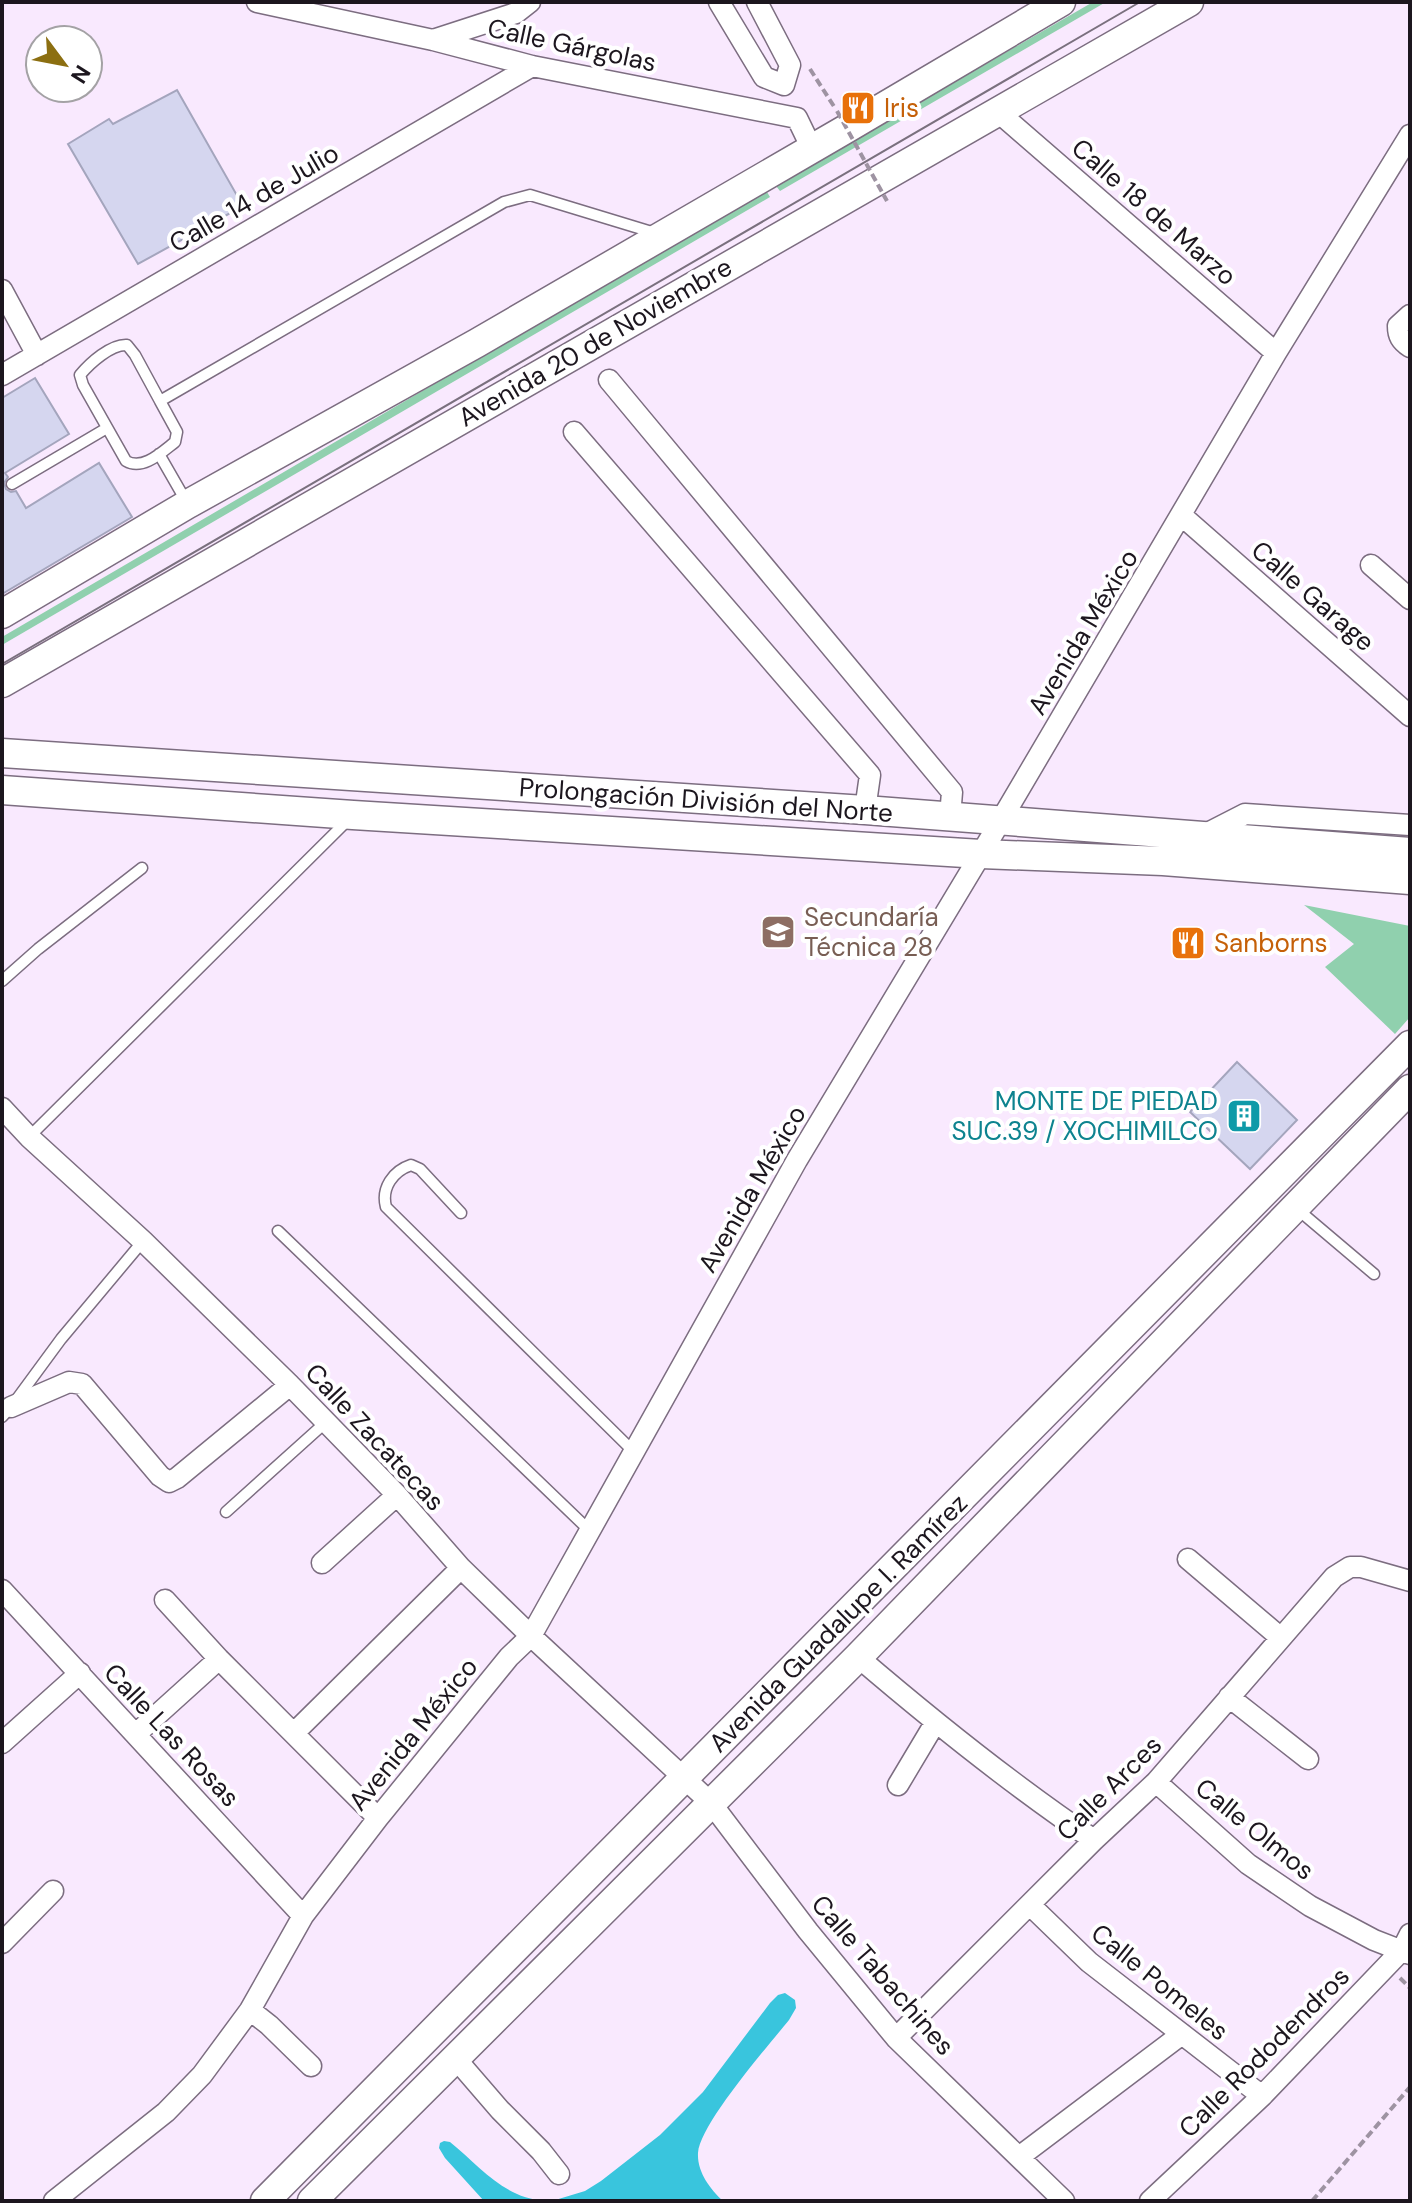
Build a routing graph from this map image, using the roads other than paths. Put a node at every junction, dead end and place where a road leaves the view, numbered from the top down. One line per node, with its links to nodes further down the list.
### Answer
1 (257, 2): 7 (street, Calle Gárgolas)
2 (530, 2): 7 (street)
3 (719, 2): 9 (street)
4 (757, 2): 9 (street)
5 (1061, 2): 13 (main road)
6 (1189, 2): 10 (main road, Avenida 20 de Noviembre)
7 (433, 40): 8 (street, Calle Gárgolas)
8 (532, 66): 11 (street, Calle Gárgolas); 19 (street, Calle 14 de Julio)
9 (784, 85): 11 (street)
10 (997, 111): 18 (street, Calle 18 de Marzo); 32 (main road, Avenida 20 de Noviembre)
11 (797, 118): 13 (street)
12 (1410, 135): 18 (street, Avenida México)
13 (812, 149): 14 (main road)
14 (661, 235): 22 (lane); 27 (main road)
15 (2, 290): 19 (street)
16 (1410, 315): 17 (street)
17 (1410, 347)
18 (1276, 353): 28 (street, Avenida México)
19 (37, 355): 20 (street, Calle 14 de Julio)
20 (2, 375)
21 (609, 380): 38 (street)
22 (160, 401): 23 (lane); 25 (lane)
23 (107, 428): 25 (lane); 26 (lane)
24 (574, 432): 36 (street)
25 (159, 454): 27 (lane)
26 (12, 484)
27 (188, 504): 31 (main road)
28 (1181, 515): 33 (street, Calle Garage); 39 (street, Avenida México)
29 (1371, 565): 30 (street)
30 (1410, 599)
31 (2, 614)
32 (2, 683)
33 (1410, 716)
34 (2, 753): 36 (main road, Prolongación División del Norte)
35 (2, 790): 37 (main road, Prolongación División del Norte)
36 (865, 810): 38 (main road, Prolongación División del Norte)
37 (353, 815): 43 (main road, Prolongación División del Norte); 51 (lane)
38 (950, 817): 39 (main road, Prolongación División del Norte)
39 (1001, 821): 41 (main road, Prolongación División del Norte); 43 (street, Avenida México)
40 (1410, 825): 41 (street)
41 (1203, 836): 42 (main road, Prolongación División del Norte); 44 (street)
42 (1410, 852)
43 (981, 854): 44 (main road, Prolongación División del Norte); 60 (street, Avenida México)
44 (1163, 861): 46 (main road, Prolongación División del Norte)
45 (142, 868): 47 (lane)
46 (1410, 880)
47 (2, 981)
48 (1410, 1045): 81 (main road, Avenida Guadalupe I. Ramírez)
49 (1410, 1089): 52 (main road, Avenida Guadalupe I. Ramírez)
50 (2, 1108): 51 (street, Calle Zacatecas)
51 (29, 1137): 55 (street, Calle Zacatecas)
52 (1294, 1207): 56 (lane); 72 (main road, Avenida Guadalupe I. Ramírez)
53 (461, 1213): 60 (lane)
54 (278, 1231): 63 (lane)
55 (143, 1241): 57 (street, Calle Zacatecas); 58 (lane)
56 (1374, 1274)
57 (290, 1385): 58 (street); 59 (street, Calle Zacatecas)
58 (7, 1412)
59 (326, 1422): 61 (street, Calle Zacatecas); 62 (lane)
60 (634, 1452): 63 (street, Avenida México)
61 (397, 1495): 65 (street); 66 (street, Calle Zacatecas)
62 (226, 1512)
63 (590, 1531): 70 (street, Avenida México)
64 (1188, 1559): 71 (street)
65 (322, 1563)
66 (461, 1568): 70 (street, Calle Zacatecas); 77 (street)
67 (1410, 1581): 71 (street, Calle Arces)
68 (2, 1590): 74 (street, Calle Las Rosas)
69 (165, 1600): 73 (street)
70 (531, 1636): 81 (street, Calle Zacatecas); 85 (street, Avenida México)
71 (1281, 1638): 75 (street, Calle Arces)
72 (858, 1657): 76 (street); 84 (main road, Avenida Guadalupe I. Ramírez)
73 (219, 1659): 77 (street); 78 (street)
74 (80, 1673): 78 (street, Calle Las Rosas); 79 (street)
75 (1229, 1697): 80 (street); 82 (street, Calle Arces)
76 (935, 1723): 83 (street); 86 (street)
77 (294, 1733): 85 (street)
78 (136, 1734): 89 (street, Calle Las Rosas)
79 (2, 1743)
80 (1308, 1759)
81 (685, 1777): 84 (street, Calle Zacatecas); 101 (main road, Avenida Guadalupe I. Ramírez)
82 (1156, 1782): 86 (street, Calle Arces); 91 (street, Calle Olmos)
83 (898, 1785)
84 (711, 1803): 94 (street, Calle Tabachines); 95 (main road, Avenida Guadalupe I. Ramírez)
85 (378, 1818): 89 (street, Avenida México)
86 (1094, 1840): 88 (street, Calle Arces)
87 (53, 1891): 90 (street)
88 (1030, 1905): 93 (street, Calle Pomeles); 94 (street, Calle Arces)
89 (303, 1916): 92 (street, Avenida México)
90 (2, 1943)
91 (1407, 1946): 97 (street, Calle Rododendros)
92 (250, 2010): 96 (street); 100 (street, Avenida México)
93 (1182, 2034): 97 (street, Calle Pomeles); 98 (street)
94 (896, 2038): 98 (street, Calle Tabachines)
95 (456, 2059): 99 (street); 102 (main road, Avenida Guadalupe I. Ramírez)
96 (311, 2066)
97 (1262, 2096): 104 (street, Calle Rododendros)
98 (1019, 2157): 103 (street, Calle Tabachines)
99 (559, 2174)
100 (54, 2201)
101 (265, 2201)
102 (312, 2201)
103 (1064, 2201)
104 (1150, 2201)

